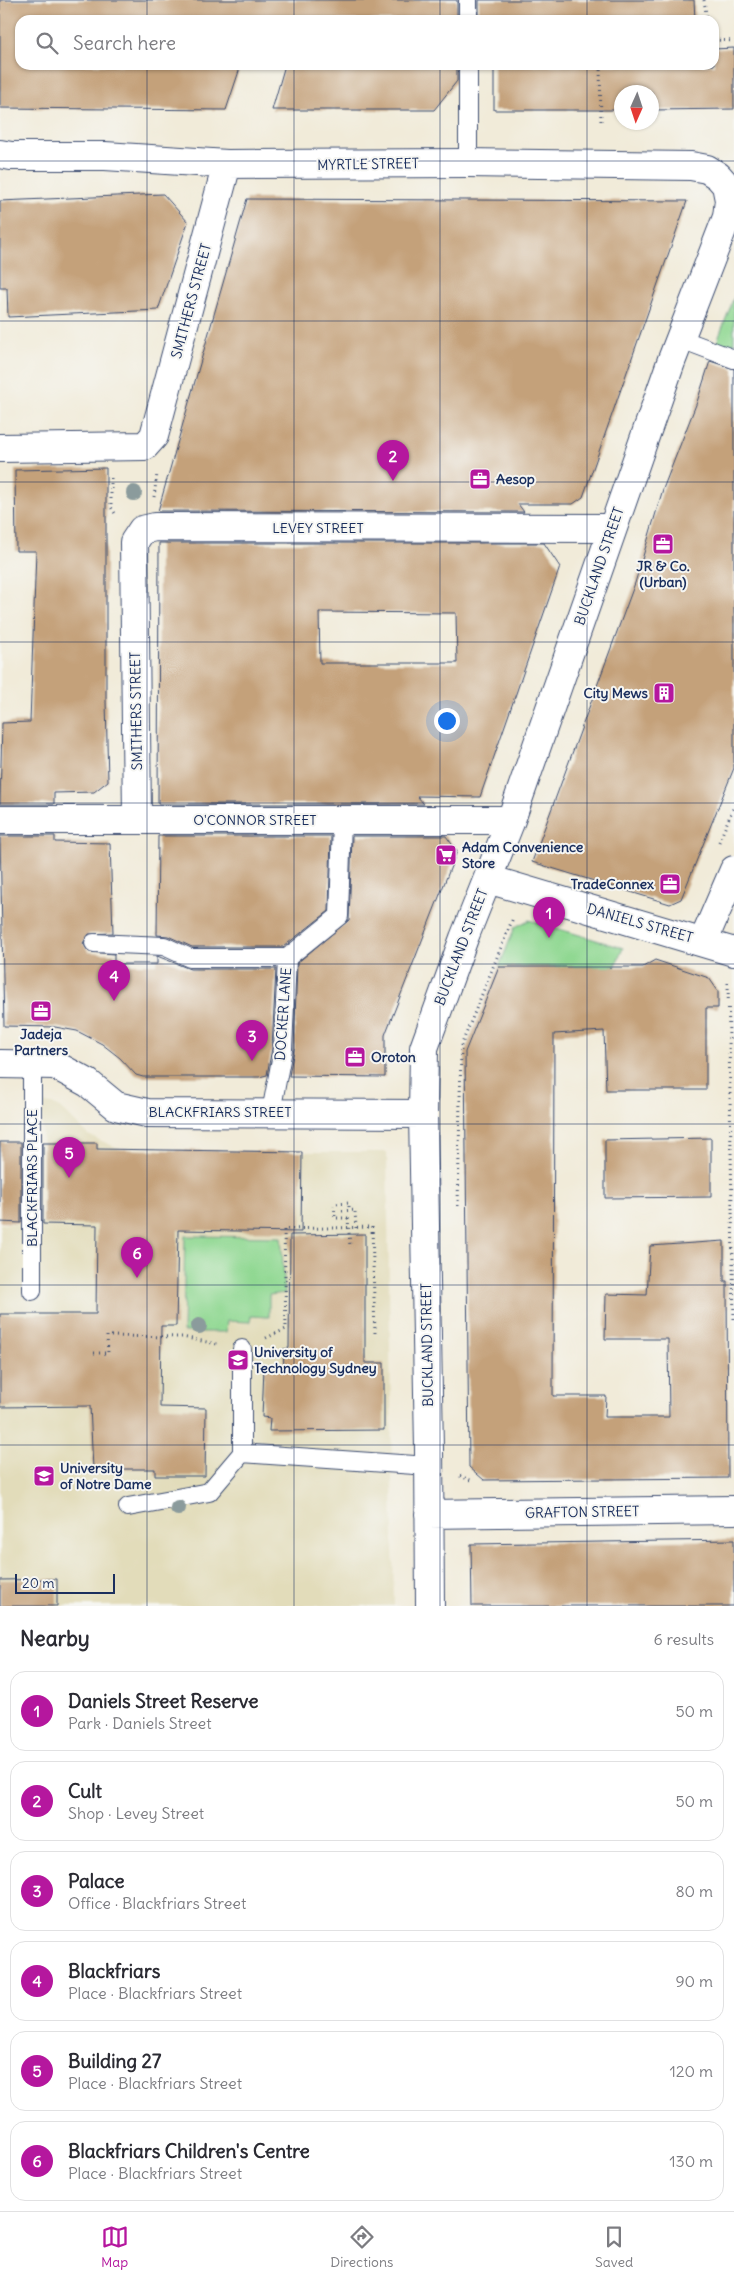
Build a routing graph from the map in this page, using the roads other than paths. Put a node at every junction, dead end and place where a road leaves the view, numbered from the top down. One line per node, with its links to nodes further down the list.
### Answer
1 (468, 0): 2 (lane)
2 (468, 15)
3 (468, 70): 5 (lane)
4 (4, 156): 6 (street, MYRTLE STREET)
5 (468, 162): 6 (street, MYRTLE STREET); 7 (street, MYRTLE STREET)
6 (227, 164): 10 (street, SMITHERS STREET)
7 (722, 180): 8 (street, BUCKLAND STREET)
8 (681, 339): 9 (lane); 11 (street, BUCKLAND STREET)
9 (734, 359)
10 (0, 448)
11 (612, 528): 12 (street, LEVEY STREET); 16 (street, BUCKLAND STREET)
12 (134, 542): 14 (street, SMITHERS STREET)
13 (0, 820): 14 (street, O'CONNOR STREET)
14 (137, 820): 15 (street, O'CONNOR STREET)
15 (342, 820): 16 (street, O'CONNOR STREET); 22 (lane, DOCKER LANE)
16 (510, 820): 18 (street, BUCKLAND STREET)
17 (734, 870): 19 (street)
18 (488, 878): 19 (street, DANIELS STREET); 26 (street, BUCKLAND STREET)
19 (704, 942): 21 (street, DANIELS STREET)
20 (94, 943): 22 (lane)
21 (734, 952)
22 (287, 958): 25 (lane, DOCKER LANE)
23 (0, 1064): 24 (street, BLACKFRIARS STREET)
24 (32, 1064): 25 (street, BLACKFRIARS STREET); 27 (lane, BLACKFRIARS PLACE)
25 (271, 1112): 26 (street, BLACKFRIARS STREET)
26 (423, 1114): 30 (street, BUCKLAND STREET)
27 (32, 1291)
28 (242, 1349): 29 (lane)
29 (242, 1453): 30 (lane); 31 (lane)
30 (429, 1466): 33 (street, BUCKLAND STREET)
31 (128, 1507)
32 (734, 1510): 33 (street, GRAFTON STREET)
33 (430, 1514): 34 (street, BUCKLAND STREET)
34 (430, 1606)

